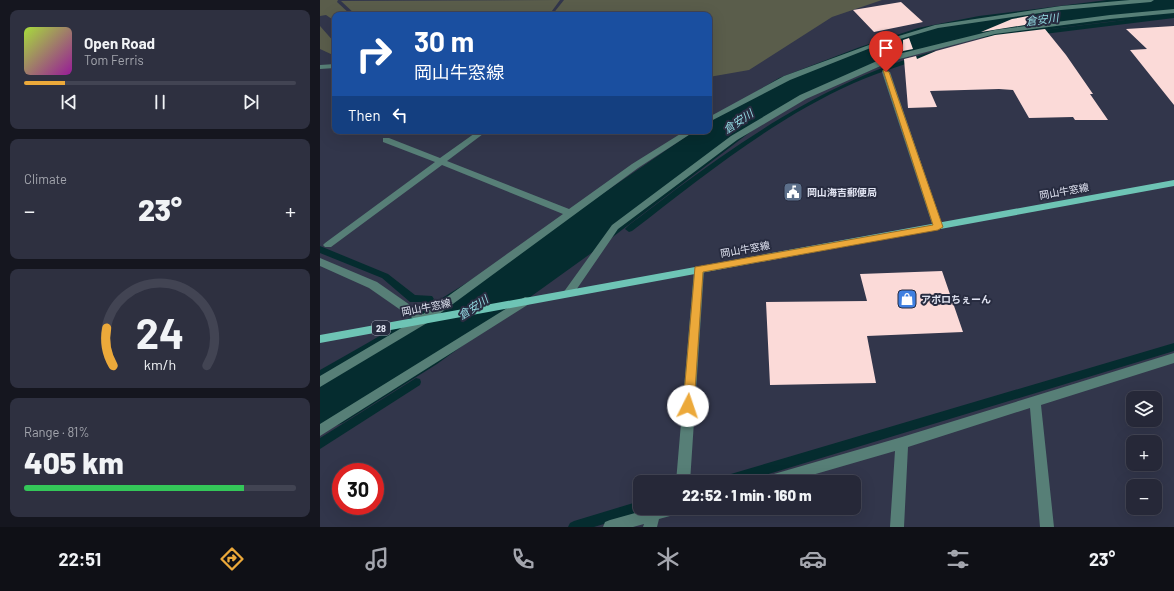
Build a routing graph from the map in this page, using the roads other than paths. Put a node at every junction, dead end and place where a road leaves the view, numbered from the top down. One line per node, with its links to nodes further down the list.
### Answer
1 (1152, 0): 6 (street)
2 (1174, 11): 17 (street)
3 (332, 66): 4 (street)
4 (320, 67)
5 (886, 72): 13 (street)
6 (712, 118)
7 (479, 134): 10 (street)
8 (687, 134): 12 (street)
9 (386, 140): 10 (street)
10 (441, 161): 12 (street); 14 (street)
11 (1174, 183): 13 (main road, 岡山牛窓線 / 28)
12 (570, 213): 19 (street)
13 (938, 227): 16 (main road, 岡山牛窓線 / 28)
14 (328, 245)
15 (320, 262): 19 (street)
16 (698, 270): 17 (main road, 岡山牛窓線 / 28); 26 (street)
17 (568, 293): 18 (main road, 岡山牛窓線 / 28)
18 (525, 301): 19 (main road, 岡山牛窓線 / 28); 24 (street)
19 (423, 320): 20 (main road, 岡山牛窓線 / 28); 22 (street)
20 (320, 339)
21 (1174, 358): 23 (street)
22 (320, 382)
23 (1035, 402): 25 (street); 32 (street)
24 (320, 431)
25 (902, 443): 27 (street); 31 (street)
26 (683, 475)
27 (791, 475)
28 (663, 515): 29 (street)
29 (652, 521): 30 (street)
30 (610, 527)
31 (897, 527)
32 (1047, 527)

